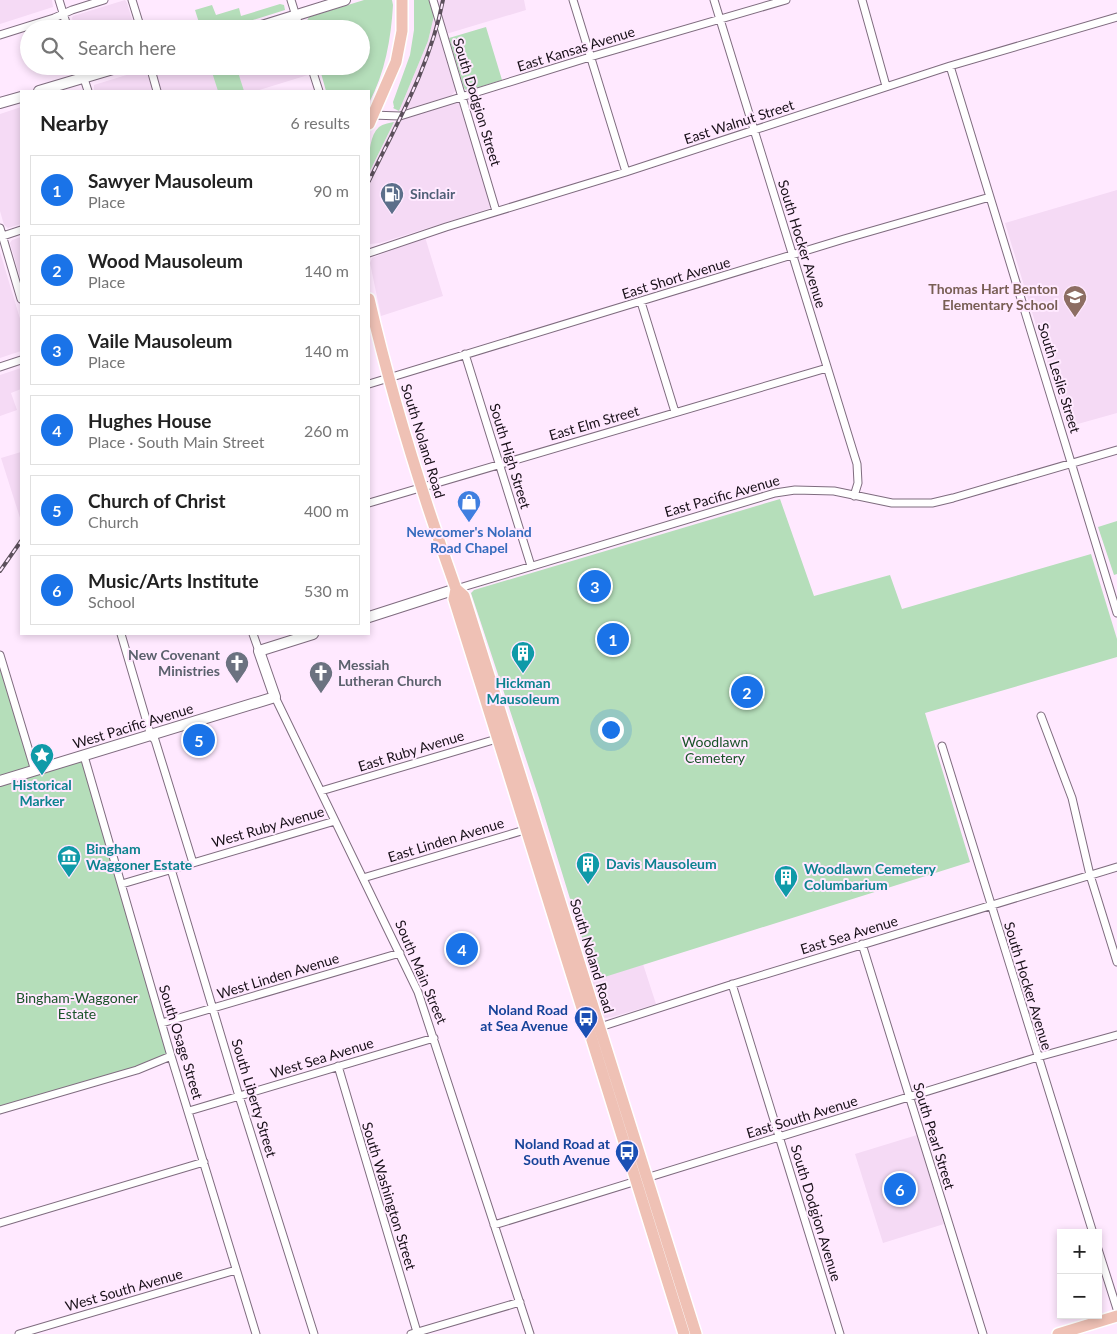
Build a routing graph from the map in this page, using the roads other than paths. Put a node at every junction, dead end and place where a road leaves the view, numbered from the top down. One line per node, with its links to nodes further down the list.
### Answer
1 (59, 0): 12 (street)
2 (104, 0): 12 (street)
3 (132, 0): 18 (street)
4 (291, 0): 13 (street)
5 (345, 0): 13 (street)
6 (402, 0): 38 (main road)
7 (433, 0): 35 (street, South Dodgion Street)
8 (573, 0): 23 (street)
9 (714, 0): 15 (street, South Hocker Avenue)
10 (786, 0): 15 (street, East Kansas Avenue)
11 (862, 0): 30 (street)
12 (63, 13): 16 (street); 17 (street)
13 (296, 15): 19 (street); 20 (street)
14 (1117, 16): 24 (street, East Walnut Street)
15 (720, 19): 23 (street, East Kansas Avenue); 39 (street, South Hocker Avenue)
16 (47, 20)
17 (65, 20)
18 (138, 20)
19 (280, 20)
20 (297, 20)
21 (20, 28): 22 (street)
22 (0, 34)
23 (590, 57): 35 (street, East Kansas Avenue); 40 (street)
24 (950, 66): 30 (street, East Walnut Street); 41 (street, South Leslie Street)
25 (83, 75): 29 (street)
26 (94, 75): 29 (street)
27 (153, 75): 33 (street)
28 (315, 75): 34 (street)
29 (84, 78): 31 (street); 32 (street)
30 (886, 86): 39 (street, East Walnut Street)
31 (43, 90)
32 (88, 90)
33 (157, 90)
34 (319, 90)
35 (463, 96): 38 (street, East Kansas Avenue); 42 (street, South Dodgion Street)
36 (20, 97): 37 (street)
37 (0, 103)
38 (370, 119)
39 (755, 130): 40 (street, East Walnut Street); 46 (street, South Hocker Avenue)
40 (626, 172): 42 (street, East Walnut Street)
41 (990, 197): 46 (street, East Short Avenue); 58 (street, South Leslie Street)
42 (496, 211): 45 (street, East Walnut Street)
43 (20, 230): 44 (street)
44 (1, 234): 47 (street)
45 (370, 253)
46 (793, 255): 48 (street, East Short Avenue); 53 (street, South Hocker Avenue)
47 (20, 295)
48 (641, 302): 50 (street, East Short Avenue); 56 (street)
49 (370, 303): 54 (main road, South Noland Road)
50 (465, 354): 54 (street, East Short Avenue); 59 (street, South High Street)
51 (20, 360): 52 (street)
52 (0, 367)
53 (827, 368): 56 (street, East Elm Street); 61 (street, South Hocker Avenue)
54 (388, 379): 55 (street, East Short Avenue); 60 (main road, South Noland Road)
55 (370, 384)
56 (674, 412): 59 (street, East Elm Street)
57 (1117, 450): 58 (street, East Pacific Avenue)
58 (1072, 463): 61 (street, East Pacific Avenue); 65 (street, South Leslie Street)
59 (499, 464): 60 (street, East Elm Street); 63 (street, South High Street)
60 (422, 486): 62 (street, East Elm Street); 64 (main road, South Noland Road)
61 (854, 496): 63 (street, East Pacific Avenue)
62 (370, 502)
63 (531, 566): 64 (street, East Pacific Avenue)
64 (456, 589): 66 (street, East Pacific Avenue); 75 (main road, South Noland Road)
65 (1117, 613)
66 (370, 617)
67 (121, 635): 74 (street)
68 (253, 635): 70 (street, South Main Street)
69 (310, 635): 70 (street)
70 (259, 651): 72 (street, South Main Street)
71 (0, 655): 78 (street)
72 (275, 697): 74 (street, West Pacific Avenue); 80 (street, South Main Street)
73 (1041, 716): 86 (street)
74 (151, 736): 77 (street, West Pacific Avenue); 83 (street)
75 (503, 737): 80 (street, East Ruby Avenue); 82 (main road, South Noland Road)
76 (942, 746): 89 (street, South Hocker Avenue)
77 (84, 756): 78 (street, West Pacific Avenue); 88 (street, South Osage Street)
78 (35, 771): 79 (street, West Pacific Avenue)
79 (0, 782)
80 (321, 792): 81 (street, South Main Street)
81 (335, 821): 83 (street, West Ruby Avenue); 87 (street, South Main Street)
82 (531, 828): 87 (street, East Linden Avenue); 96 (main road, South Noland Road)
83 (193, 863): 85 (street, West Ruby Avenue)
84 (1117, 867): 86 (street, East Sea Avenue)
85 (171, 869): 88 (street, West Ruby Avenue); 94 (street, South Liberty Street)
86 (1090, 875): 89 (street, East Sea Avenue); 92 (street)
87 (363, 878): 91 (street, South Main Street)
88 (122, 884): 95 (street, South Osage Street)
89 (990, 905): 90 (street, East Sea Avenue); 100 (street, South Hocker Avenue)
90 (862, 944): 93 (street, East Sea Avenue); 103 (street, South Pearl Street)
91 (400, 953): 94 (street, West Linden Avenue); 98 (street, South Main Street)
92 (1117, 962)
93 (732, 984): 96 (street, East Sea Avenue); 106 (street, South Dodgion Avenue)
94 (213, 1009): 95 (street, West Linden Avenue); 102 (street, South Liberty Street)
95 (162, 1023): 99 (street, South Osage Street)
96 (594, 1028): 108 (main road, South Noland Road)
97 (1117, 1034): 100 (street, East South Avenue)
98 (434, 1038): 101 (street, West Sea Avenue); 110 (street, South Main Street)
99 (171, 1056): 104 (street); 105 (street, South Osage Street)
100 (1038, 1057): 103 (street, East South Avenue); 111 (street, South Hocker Avenue)
101 (338, 1066): 102 (street, West Sea Avenue); 117 (street, South Washington Street)
102 (239, 1096): 105 (street, West Sea Avenue); 120 (street, South Liberty Street)
103 (908, 1097): 106 (street, East South Avenue); 125 (street, South Pearl Street)
104 (0, 1110)
105 (189, 1112): 107 (street, South Osage Street)
106 (779, 1137): 108 (street, East South Avenue); 124 (street, South Dodgion Avenue)
107 (204, 1162): 109 (street); 113 (street, South Osage Street)
108 (642, 1180): 110 (street, East South Avenue); 122 (main road, South Noland Road); 123 (main road, South Noland Road)
109 (0, 1223)
110 (494, 1225): 114 (street, South Main Street)
111 (1092, 1229)
112 (1102, 1262): 115 (street)
113 (236, 1270): 118 (street, West South Avenue); 119 (street, South Osage Street)
114 (520, 1302): 117 (street); 121 (street, South Main Street)
115 (1117, 1309)
116 (1117, 1316): 126 (main road)
117 (414, 1333)
118 (18, 1334)
119 (256, 1334)
120 (314, 1334)
121 (530, 1334)
122 (684, 1334)
123 (696, 1334)
124 (840, 1334)
125 (983, 1334)
126 (1058, 1334)

